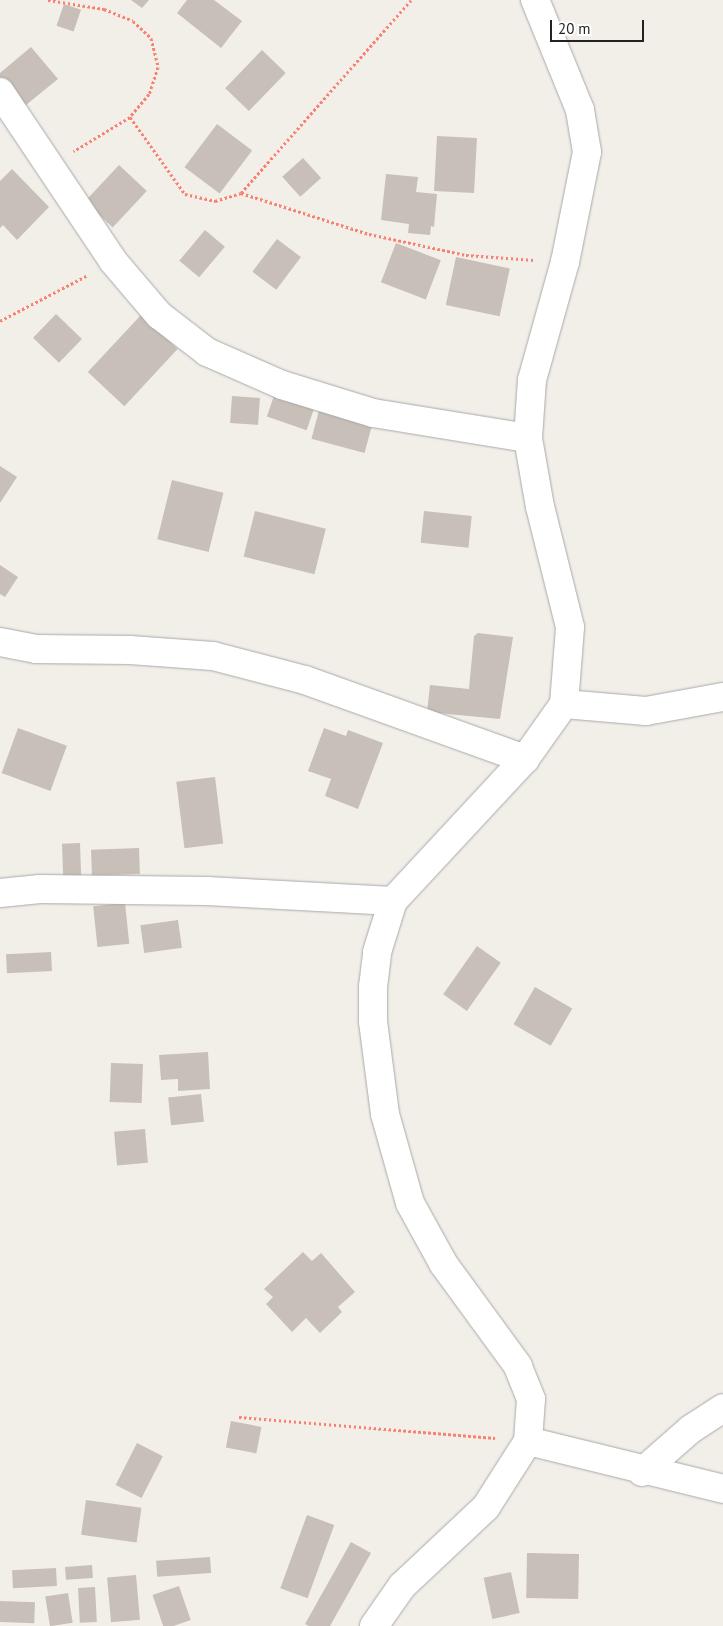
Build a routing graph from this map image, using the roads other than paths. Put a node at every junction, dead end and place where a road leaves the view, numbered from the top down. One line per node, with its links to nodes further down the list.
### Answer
1 (535, 0): 3 (street)
2 (0, 92): 3 (street)
3 (528, 438): 6 (street)
4 (0, 642): 7 (street)
5 (723, 697): 6 (street)
6 (564, 704): 7 (street)
7 (525, 759): 9 (street)
8 (0, 893): 9 (street)
9 (393, 901): 11 (street)
10 (723, 1408): 12 (street)
11 (528, 1441): 12 (street); 14 (street)
12 (642, 1472): 13 (street)
13 (723, 1489)
14 (374, 1626)

